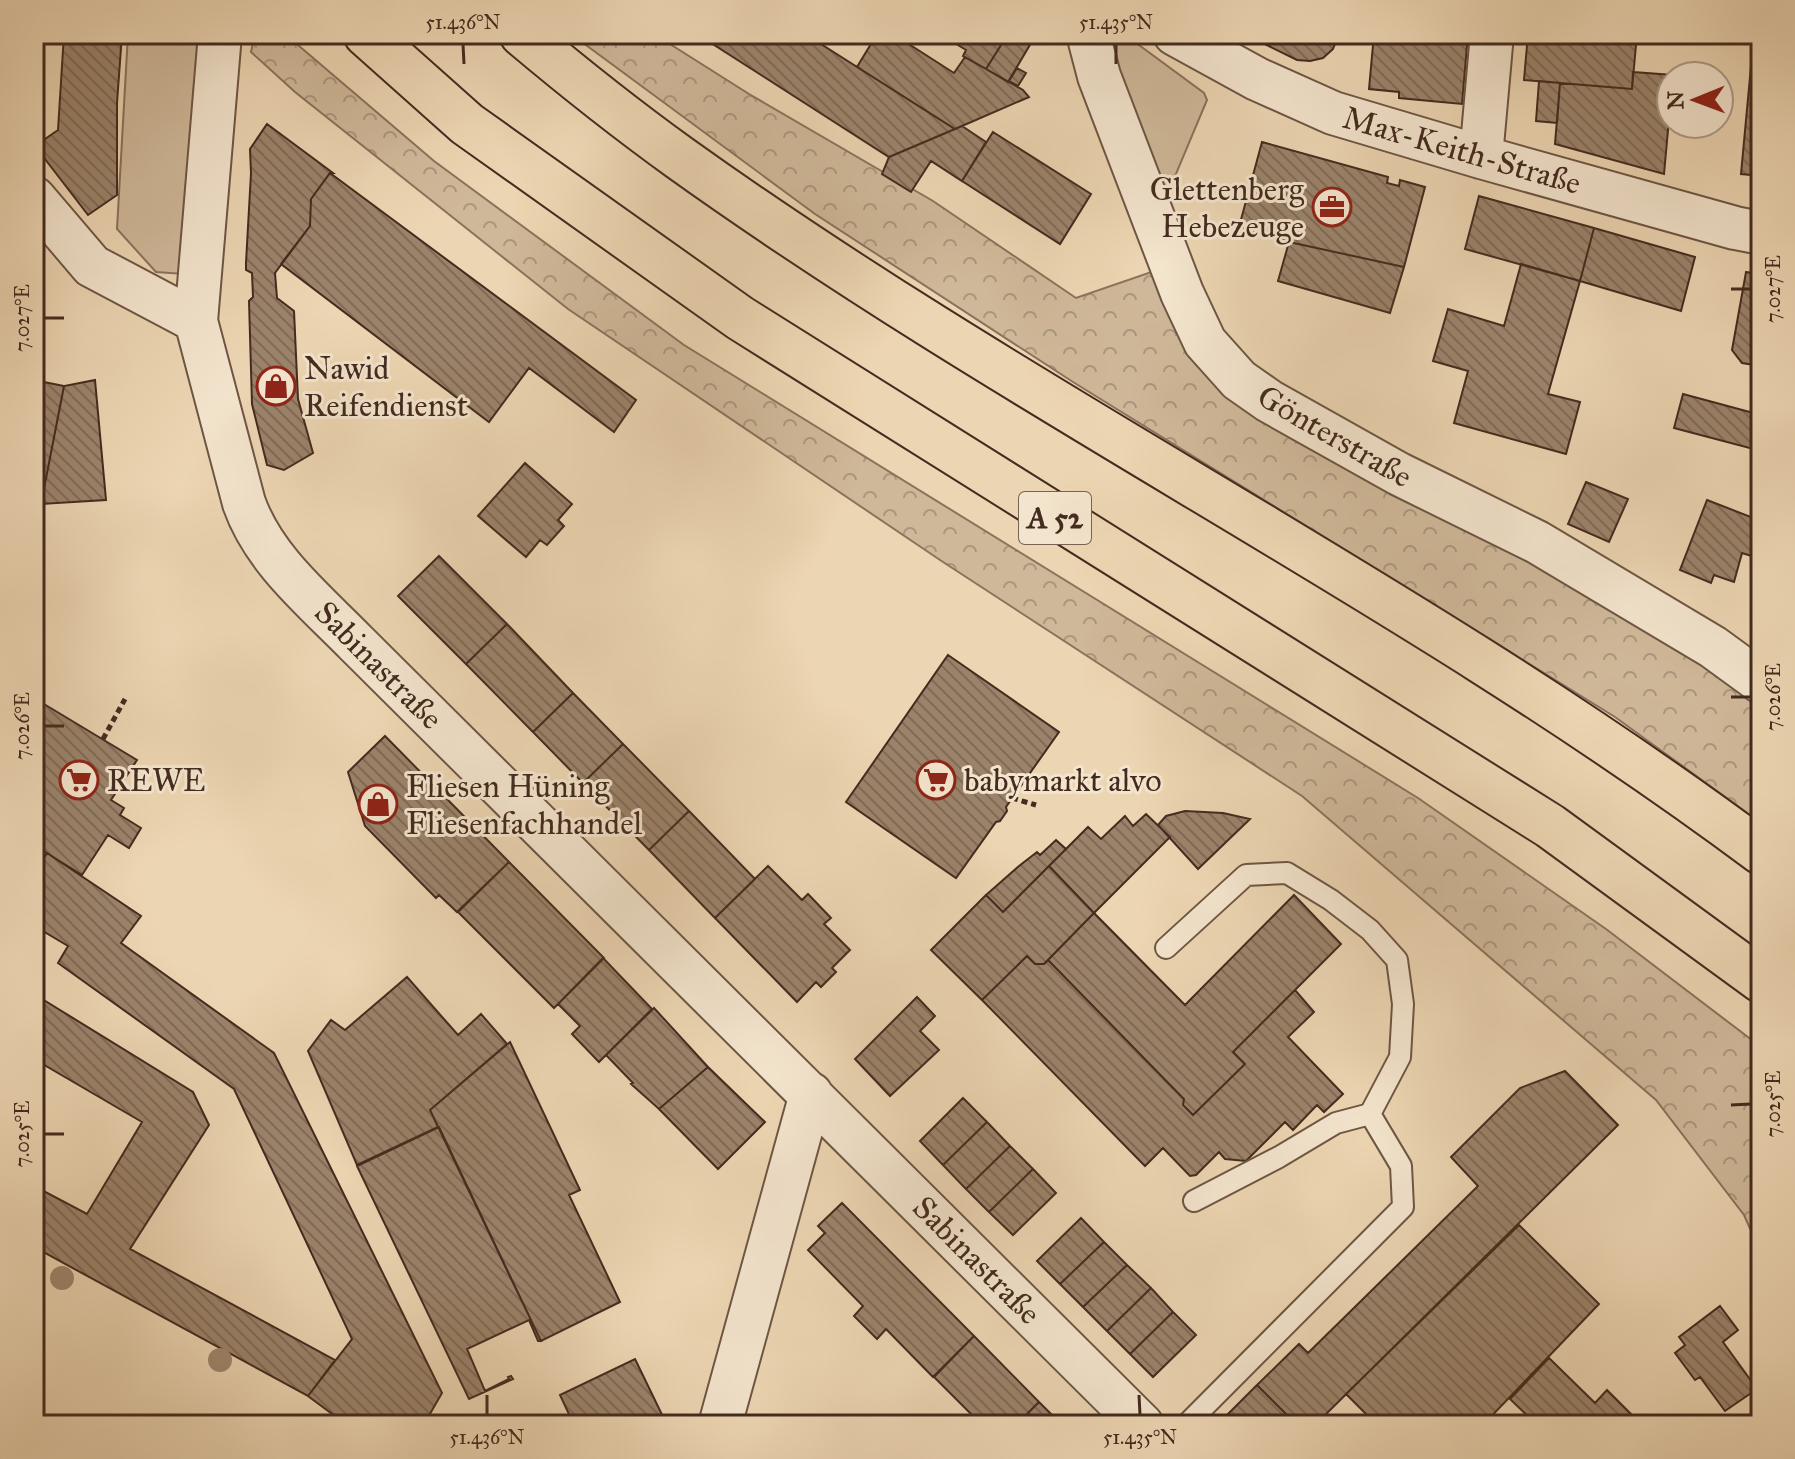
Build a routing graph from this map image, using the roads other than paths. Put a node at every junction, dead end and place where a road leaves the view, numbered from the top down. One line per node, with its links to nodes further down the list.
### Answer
1 (220, 34): 10 (street)
2 (366, 34): 14 (highway, A 52)
3 (522, 34): 12 (highway)
4 (1088, 34): 11 (street, Gönterstraße)
5 (1175, 34): 7 (street, Max-Keith-Straße)
6 (1492, 34): 7 (street)
7 (1481, 157): 9 (street, Max-Keith-Straße)
8 (34, 198): 10 (street)
9 (1761, 233)
10 (196, 321): 15 (street, Sabinastraße)
11 (1761, 682)
12 (1761, 852)
13 (1166, 948): 16 (lane)
14 (1761, 980)
15 (811, 1094): 18 (street); 19 (street, Sabinastraße)
16 (1370, 1114): 17 (lane); 20 (lane)
17 (1194, 1201)
18 (720, 1425)
19 (1142, 1425)
20 (1186, 1425)

